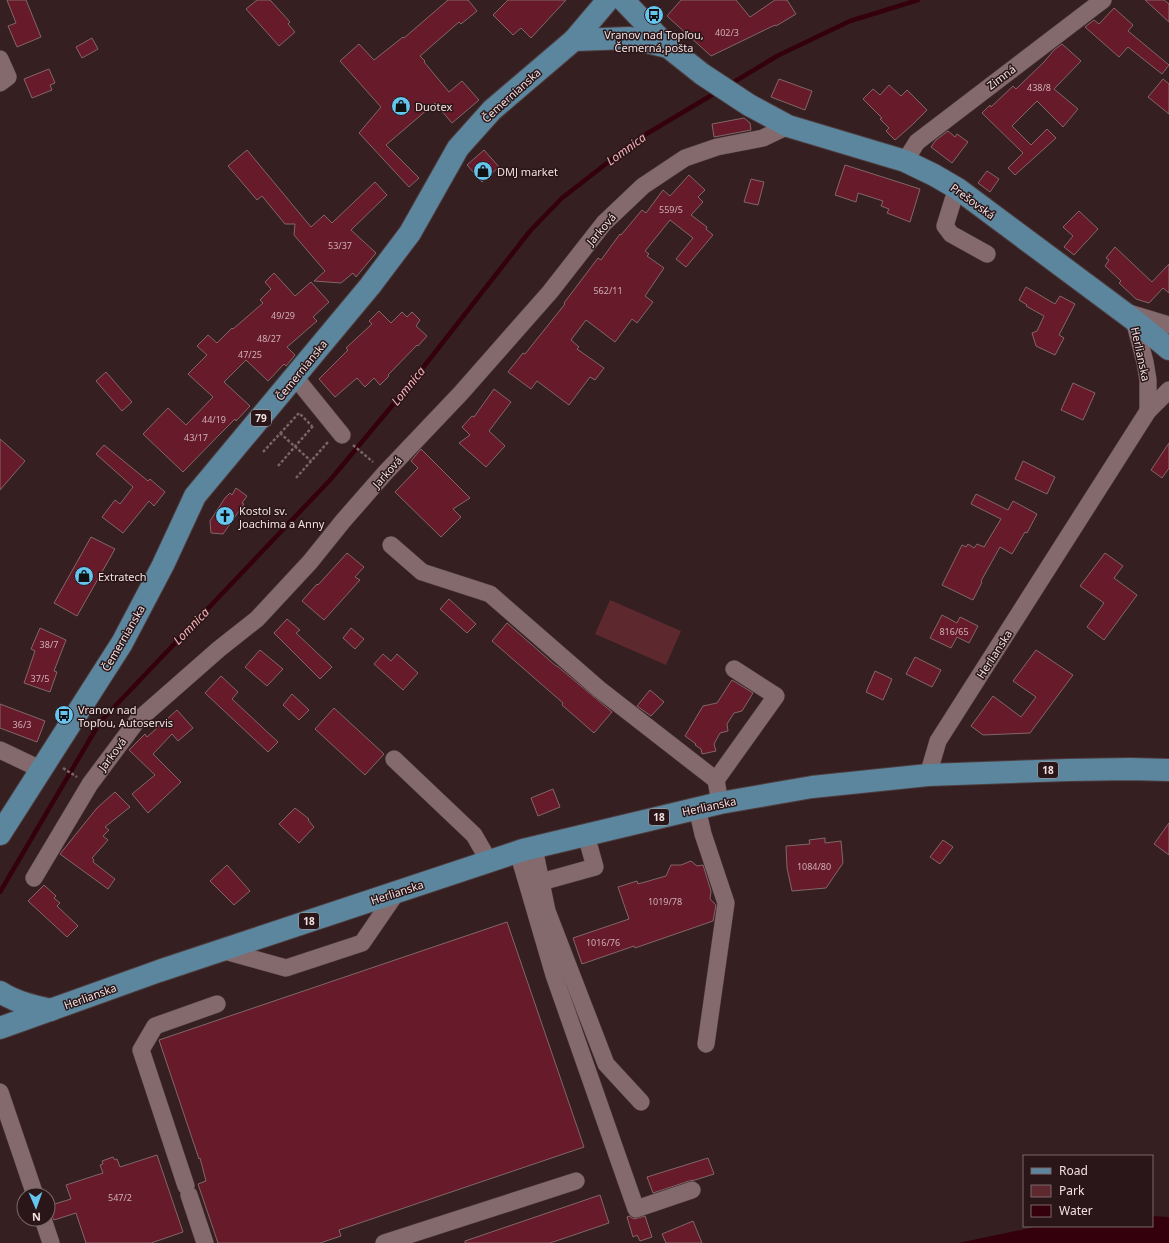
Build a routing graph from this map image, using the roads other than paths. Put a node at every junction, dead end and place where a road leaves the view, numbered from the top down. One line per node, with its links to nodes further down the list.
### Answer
1 (608, 0): 4 (main road, Čemernianska / 79)
2 (623, 0): 5 (main road, Prešovská)
3 (1103, 0): 9 (street, Zimná)
4 (574, 40): 5 (main road); 15 (main road, Čemernianska / 79)
5 (668, 47): 8 (main road, Prešovská)
6 (0, 59): 7 (street)
7 (0, 83)
8 (788, 126): 9 (main road, Prešovská); 33 (street, Jarková)
9 (905, 161): 10 (main road, Prešovská)
10 (958, 190): 11 (street); 12 (main road, Prešovská)
11 (987, 254)
12 (1127, 316): 13 (street); 14 (main road, Prešovská); 17 (street, Herlianska)
13 (1169, 325)
14 (1169, 349)
15 (295, 377): 18 (street); 23 (main road, Čemernianska / 79)
16 (1169, 390): 17 (street, Herlianska)
17 (1148, 412): 25 (street, Herlianska)
18 (342, 435)
19 (391, 545): 26 (street)
20 (734, 669): 26 (street)
21 (0, 750): 23 (street)
22 (394, 760): 32 (street)
23 (50, 768): 29 (main road, Čemernianska / 79)
24 (1169, 770): 25 (main road, 18)
25 (928, 775): 27 (main road, Herlianska / 18)
26 (716, 780): 27 (street)
27 (720, 803): 28 (main road, Herlianska / 18)
28 (697, 808): 30 (main road, Herlianska / 18); 41 (street)
29 (0, 834)
30 (586, 835): 31 (main road, Herlianska / 18); 34 (street)
31 (526, 850): 32 (main road, Herlianska / 18); 34 (street); 46 (street)
32 (490, 861): 35 (main road, Herlianska / 18)
33 (34, 878)
34 (541, 882): 43 (street)
35 (398, 892): 36 (main road, Herlianska / 18); 36 (street)
36 (221, 950): 39 (main road, Herlianska / 18)
37 (0, 992): 39 (main road)
38 (217, 1004): 49 (street)
39 (51, 1010): 40 (main road, Herlianska / 18)
40 (0, 1028)
41 (706, 1044)
42 (0, 1092): 45 (street)
43 (641, 1102)
44 (576, 1181): 50 (street)
45 (32, 1187)
46 (692, 1190)
47 (46, 1227): 48 (street)
48 (51, 1243)
49 (205, 1243)
50 (384, 1243)

